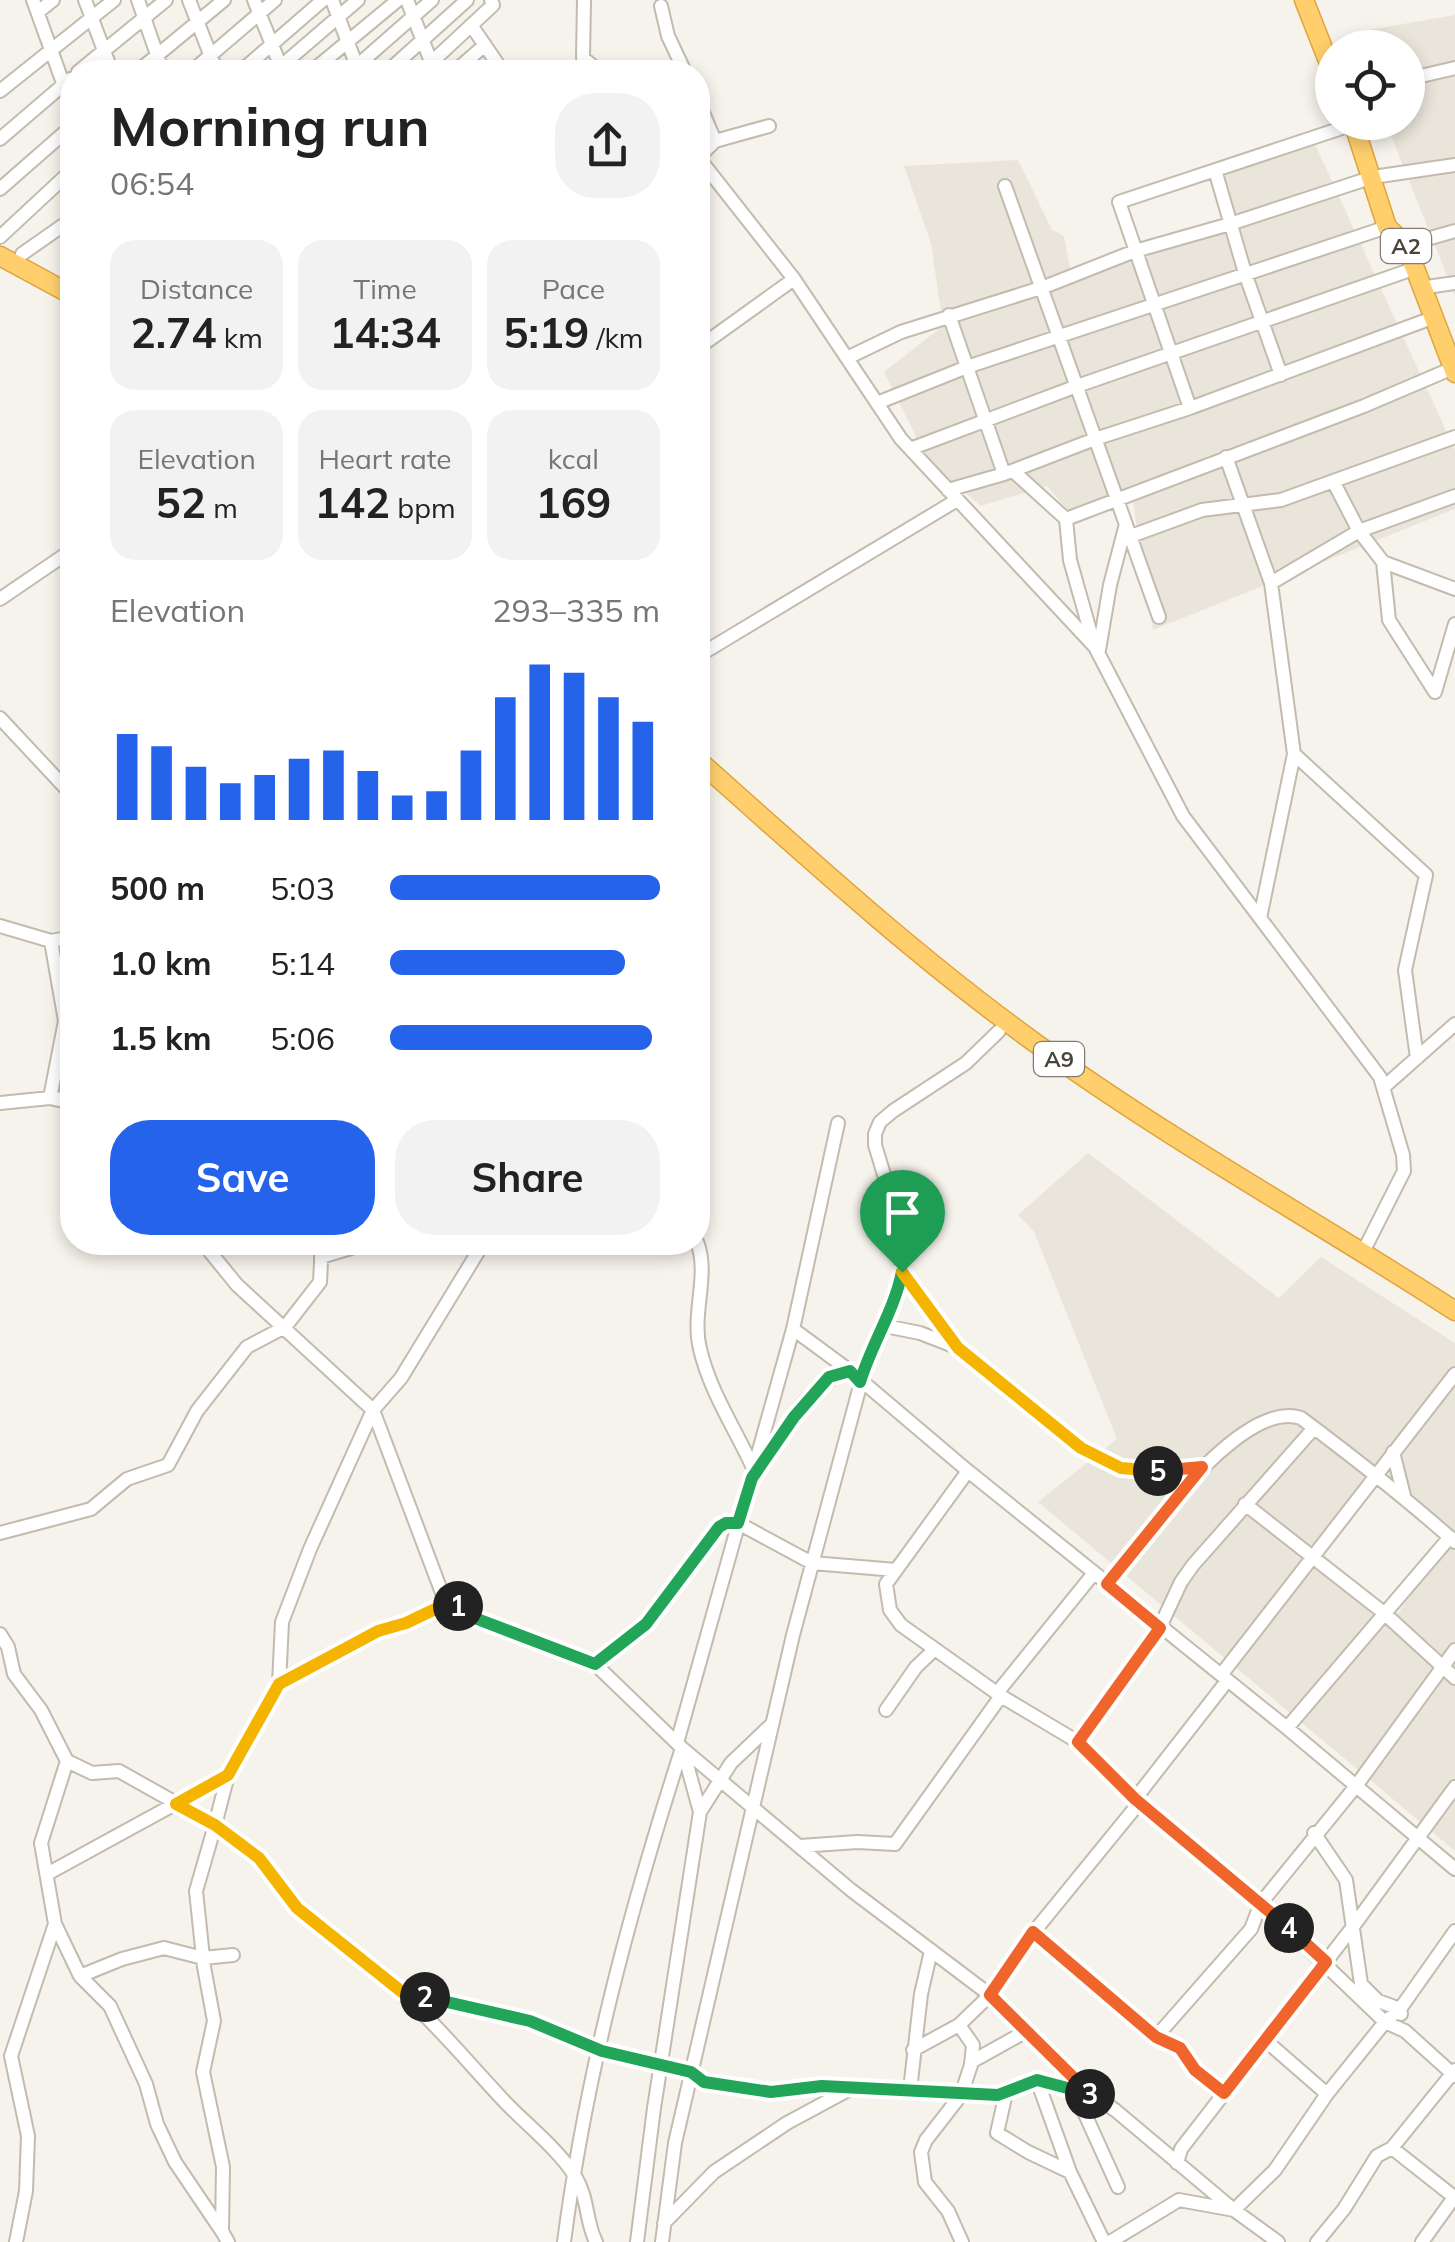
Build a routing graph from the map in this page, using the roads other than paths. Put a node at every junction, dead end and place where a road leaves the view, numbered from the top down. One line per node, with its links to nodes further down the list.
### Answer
1 (53, 0): 20 (street)
2 (85, 0): 23 (street)
3 (114, 0): 23 (street)
4 (138, 0): 24 (street)
5 (166, 0): 24 (street)
6 (189, 0): 27 (street)
7 (224, 0): 27 (street)
8 (254, 0): 22 (street)
9 (275, 0): 22 (street)
10 (323, 0): 33 (street)
11 (332, 0): 25 (street)
12 (358, 0): 25 (street)
13 (398, 0): 31 (street)
14 (407, 0): 26 (street)
15 (432, 0): 26 (street)
16 (467, 0): 30 (street)
17 (491, 0): 28 (street)
18 (584, 0): 38 (street)
19 (1304, 0): 29 (highway)
20 (36, 6): 34 (street)
21 (661, 6): 57 (street)
22 (260, 15): 33 (street); 37 (street)
23 (92, 18): 34 (street); 35 (street)
24 (144, 18): 35 (street); 36 (street)
25 (338, 18): 31 (street); 47 (street)
26 (414, 18): 30 (street); 50 (street)
27 (198, 22): 36 (street); 37 (street)
28 (471, 26): 32 (street); 53 (street)
29 (1316, 30)
30 (422, 41): 51 (street); 52 (street)
31 (348, 42): 48 (street); 49 (street)
32 (485, 44): 54 (street); 55 (street)
33 (272, 45): 45 (street); 46 (street)
34 (53, 51): 58 (street); 62 (street)
35 (104, 51): 39 (street); 40 (street)
36 (158, 56): 41 (street); 42 (street)
37 (212, 56): 43 (street); 44 (street)
38 (583, 58): 56 (street)
39 (93, 60)
40 (107, 60)
41 (153, 60)
42 (159, 60)
43 (207, 60)
44 (213, 60)
45 (254, 60)
46 (278, 60)
47 (293, 60)
48 (326, 60)
49 (353, 60)
50 (367, 60)
51 (400, 60)
52 (427, 60)
53 (439, 60)
54 (467, 60)
55 (495, 60)
56 (585, 60)
57 (679, 60)
58 (60, 61)
59 (1455, 68): 60 (street)
60 (1425, 74)
61 (60, 88): 67 (street)
62 (0, 91)
63 (769, 126): 69 (street)
64 (710, 129): 69 (street)
65 (60, 136): 77 (street)
66 (1315, 136): 72 (street)
67 (0, 139)
68 (1360, 140): 74 (highway, A2)
69 (715, 141): 70 (street)
70 (710, 146)
71 (1455, 165): 74 (street)
72 (1214, 170): 78 (street); 84 (street)
73 (710, 173): 90 (street)
74 (1373, 177): 78 (street); 79 (highway, A2)
75 (60, 182): 82 (street)
76 (1006, 186): 92 (street)
77 (0, 189)
78 (1230, 224): 84 (street); 88 (street)
79 (1387, 226): 83 (highway, A2); 88 (street)
80 (60, 227): 85 (street)
81 (1455, 231): 83 (street)
82 (0, 240): 85 (highway)
83 (1406, 246): 87 (highway, A2)
84 (1135, 251): 92 (street); 95 (street)
85 (22, 254): 89 (highway)
86 (0, 256): 93 (highway)
87 (1413, 270): 94 (highway, A2); 98 (street)
88 (1246, 273): 95 (street); 98 (street)
89 (60, 275)
90 (794, 279): 101 (street); 103 (street)
91 (1455, 282): 94 (street)
92 (1044, 287): 96 (street); 99 (street)
93 (60, 288)
94 (1420, 288): 97 (highway, A2)
95 (1154, 304): 99 (street); 102 (street)
96 (950, 315): 103 (street); 104 (street)
97 (1432, 318): 100 (highway, A2); 106 (street)
98 (1262, 323): 102 (street); 106 (street)
99 (1059, 335): 104 (street); 107 (street)
100 (1448, 337): 105 (highway, A2)
101 (710, 339)
102 (1171, 353): 107 (street); 109 (street)
103 (847, 358): 108 (street)
104 (967, 367): 108 (street); 110 (street)
105 (1454, 371): 114 (street)
106 (1281, 374): 109 (street)
107 (1077, 386): 110 (street); 112 (street)
108 (877, 403): 113 (street)
109 (1190, 408): 112 (street)
110 (986, 419): 113 (street); 115 (street)
111 (1455, 438): 116 (street)
112 (1094, 439): 115 (street); 119 (street)
113 (910, 449): 117 (street)
114 (1226, 457): 119 (street); 120 (street)
115 (1009, 473): 117 (street); 121 (street)
116 (1333, 481): 120 (street); 123 (street)
117 (953, 495): 131 (street); 132 (street)
118 (1455, 496): 123 (street)
119 (1117, 501): 121 (street); 122 (street)
120 (1244, 504): 122 (street); 126 (street)
121 (1066, 520): 132 (street)
122 (1128, 530): 129 (street); 132 (street)
123 (1358, 531): 125 (street); 126 (street)
124 (60, 558): 128 (street)
125 (1383, 562): 127 (street); 130 (street)
126 (1271, 582): 134 (street)
127 (1455, 589)
128 (0, 599)
129 (1159, 617)
130 (1455, 624)
131 (710, 648)
132 (1097, 650): 138 (street)
133 (0, 718): 136 (street)
134 (1294, 754): 138 (street); 146 (street)
135 (710, 771): 152 (highway, A9)
136 (60, 782)
137 (710, 787): 144 (highway, A9)
138 (1260, 918): 147 (street)
139 (0, 926): 141 (street)
140 (60, 937): 141 (street)
141 (51, 940): 142 (street)
142 (60, 992)
143 (1455, 1024): 146 (street)
144 (999, 1031): 157 (street); 159 (highway, A9)
145 (60, 1047): 148 (street)
146 (1417, 1058): 147 (street)
147 (1386, 1086): 152 (street)
148 (50, 1098): 149 (street); 150 (street)
149 (60, 1099)
150 (0, 1103)
151 (838, 1123): 162 (street)
152 (1363, 1252): 158 (highway, A9)
153 (213, 1255): 161 (street)
154 (322, 1255): 161 (street)
155 (476, 1255): 167 (street)
156 (700, 1255): 172 (street)
157 (902, 1272): 160 (street); 163 (street)
158 (1455, 1311)
159 (1455, 1324)
160 (885, 1326): 163 (street); 166 (street)
161 (285, 1328): 167 (street); 177 (street)
162 (793, 1329): 164 (street); 172 (street)
163 (958, 1348): 170 (street)
164 (850, 1371): 166 (street); 172 (street)
165 (1455, 1374): 169 (street)
166 (860, 1382): 171 (street); 180 (street)
167 (373, 1410): 184 (street); 194 (street)
168 (1314, 1428): 170 (street); 173 (street); 175 (street)
169 (1393, 1452): 173 (street); 174 (street)
170 (1202, 1467): 183 (street)
171 (968, 1471): 181 (street); 182 (street)
172 (753, 1474): 176 (street)
173 (1375, 1478): 174 (street); 179 (street)
174 (1404, 1496): 178 (street)
175 (1245, 1504): 179 (street); 186 (street)
176 (738, 1523): 180 (street); 190 (street); 200 (street)
177 (0, 1533)
178 (1452, 1539): 185 (street)
179 (1313, 1558): 185 (street); 192 (street)
180 (812, 1562): 181 (street); 197 (street)
181 (896, 1570): 188 (street)
182 (1094, 1574): 183 (street); 195 (street)
183 (1107, 1584): 186 (street)
184 (452, 1601): 190 (street); 194 (street)
185 (1384, 1613): 191 (street); 198 (street)
186 (1160, 1628): 192 (street); 199 (street)
187 (0, 1634): 201 (street)
188 (935, 1649): 195 (street); 196 (street)
189 (1455, 1650): 191 (street)
190 (595, 1664): 200 (street)
191 (1442, 1668): 193 (street); 204 (street)
192 (1224, 1678): 198 (street); 206 (street)
193 (1455, 1678)
194 (279, 1684): 202 (street)
195 (999, 1695): 199 (street); 213 (street)
196 (886, 1710)
197 (773, 1724): 203 (street); 208 (street)
198 (1287, 1728): 204 (street)
199 (1078, 1742): 206 (street)
200 (679, 1745): 203 (street); 209 (street); 235 (street)
201 (67, 1761): 207 (street); 215 (street)
202 (228, 1775): 207 (street); 210 (street)
203 (721, 1780): 208 (street); 209 (street)
204 (1356, 1786): 211 (street); 212 (street)
205 (1455, 1787): 212 (street)
206 (1137, 1801): 216 (street); 220 (street)
207 (176, 1804): 210 (street); 215 (street)
208 (754, 1807): 213 (street); 240 (street)
209 (700, 1812): 239 (street)
210 (215, 1825): 223 (street); 226 (street)
211 (1314, 1834): 216 (street); 218 (street)
212 (1418, 1837): 214 (street); 218 (street)
213 (800, 1846): 221 (street)
214 (1455, 1869)
215 (46, 1874): 217 (street)
216 (1261, 1902): 224 (street); 233 (street)
217 (56, 1924): 225 (street); 260 (street)
218 (1352, 1928): 224 (street); 228 (street)
219 (1455, 1931): 228 (street)
220 (1033, 1932): 227 (street); 233 (street)
221 (932, 1950): 227 (street); 236 (street)
222 (233, 1956): 223 (street)
223 (203, 1958): 225 (street); 259 (street)
224 (1326, 1962): 229 (street); 234 (street)
225 (80, 1976): 259 (street)
226 (402, 1992): 235 (street); 253 (street)
227 (990, 1995): 230 (street); 232 (street)
228 (1400, 2010): 229 (street); 231 (street)
229 (1385, 2022): 231 (street); 249 (street)
230 (959, 2025): 236 (street); 238 (street)
231 (1406, 2031): 241 (street)
232 (1024, 2032): 237 (street); 238 (street)
233 (1156, 2037): 247 (street)
234 (1265, 2040): 247 (street); 249 (street)
235 (596, 2048): 239 (street); 253 (street)
236 (913, 2050): 244 (street)
237 (1051, 2056): 242 (street); 248 (street)
238 (972, 2062): 250 (street)
239 (661, 2065): 240 (street); 263 (street)
240 (691, 2072): 243 (street); 258 (street)
241 (1454, 2073): 251 (street)
242 (1042, 2081): 245 (street); 246 (street); 254 (street)
243 (853, 2087): 244 (street); 258 (street)
244 (910, 2090): 250 (street)
245 (1075, 2092): 248 (street); 255 (street)
246 (1006, 2093): 250 (street); 254 (street)
247 (1224, 2093): 252 (street)
248 (1091, 2094): 252 (street)
249 (1326, 2094): 257 (street)
250 (961, 2095): 265 (street)
251 (1392, 2148): 256 (street); 268 (street)
252 (1175, 2156): 257 (street)
253 (573, 2172): 261 (street); 262 (street)
254 (1070, 2172): 266 (street)
255 (1118, 2186)
256 (1455, 2196): 269 (street)
257 (1234, 2210): 266 (street); 267 (street)
258 (664, 2223): 264 (street)
259 (226, 2239)
260 (16, 2242)
261 (564, 2242)
262 (596, 2242)
263 (637, 2242)
264 (662, 2242)
265 (962, 2242)
266 (1107, 2242)
267 (1278, 2242)
268 (1317, 2242)
269 (1422, 2242)

